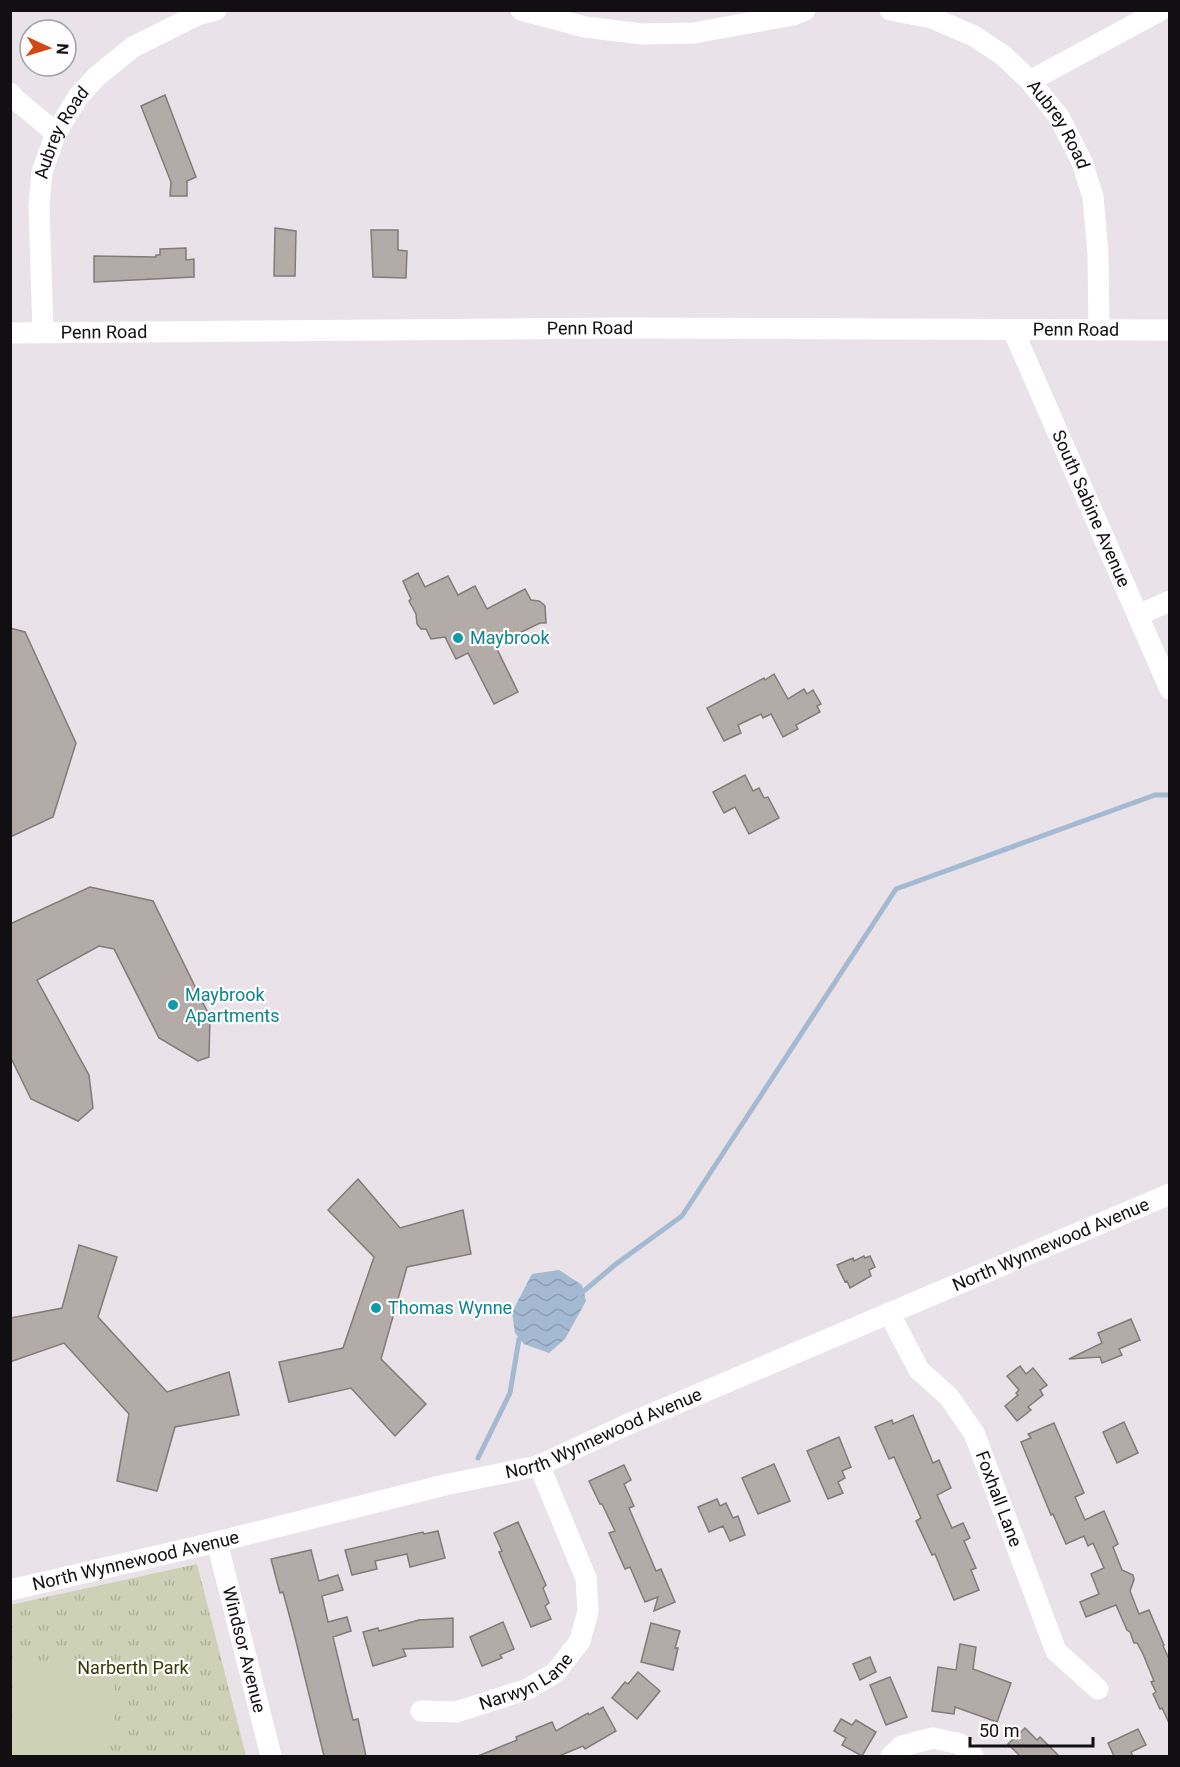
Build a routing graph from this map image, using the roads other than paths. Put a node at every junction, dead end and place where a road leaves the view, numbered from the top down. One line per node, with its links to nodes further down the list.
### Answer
1 (521, 10): 2 (street)
2 (805, 10)
3 (890, 10): 5 (street, Aubrey Road)
4 (1161, 10): 7 (street)
5 (897, 11): 7 (street, Aubrey Road)
6 (203, 12): 9 (street, Aubrey Road)
7 (1030, 81): 11 (street, Aubrey Road)
8 (10, 93): 9 (street)
9 (56, 133): 13 (street, Aubrey Road)
10 (1012, 330): 11 (street, Penn Road); 13 (street, Penn Road); 16 (street, South Sabine Avenue)
11 (1099, 330): 12 (street, Penn Road)
12 (1170, 330)
13 (43, 332): 14 (street, Penn Road)
14 (10, 333)
15 (1170, 601): 16 (street)
16 (1138, 615): 17 (street, South Sabine Avenue)
17 (1170, 688)
18 (1170, 1194): 19 (street, North Wynnewood Avenue)
19 (889, 1313): 20 (street, North Wynnewood Avenue); 23 (street, Foxhall Lane)
20 (539, 1465): 21 (street, North Wynnewood Avenue); 24 (street, Narwyn Lane)
21 (217, 1542): 22 (street, North Wynnewood Avenue); 25 (street, Windsor Avenue)
22 (10, 1590)
23 (1098, 1689)
24 (421, 1711)
25 (271, 1756)
26 (891, 1756): 27 (street)
27 (973, 1756)

